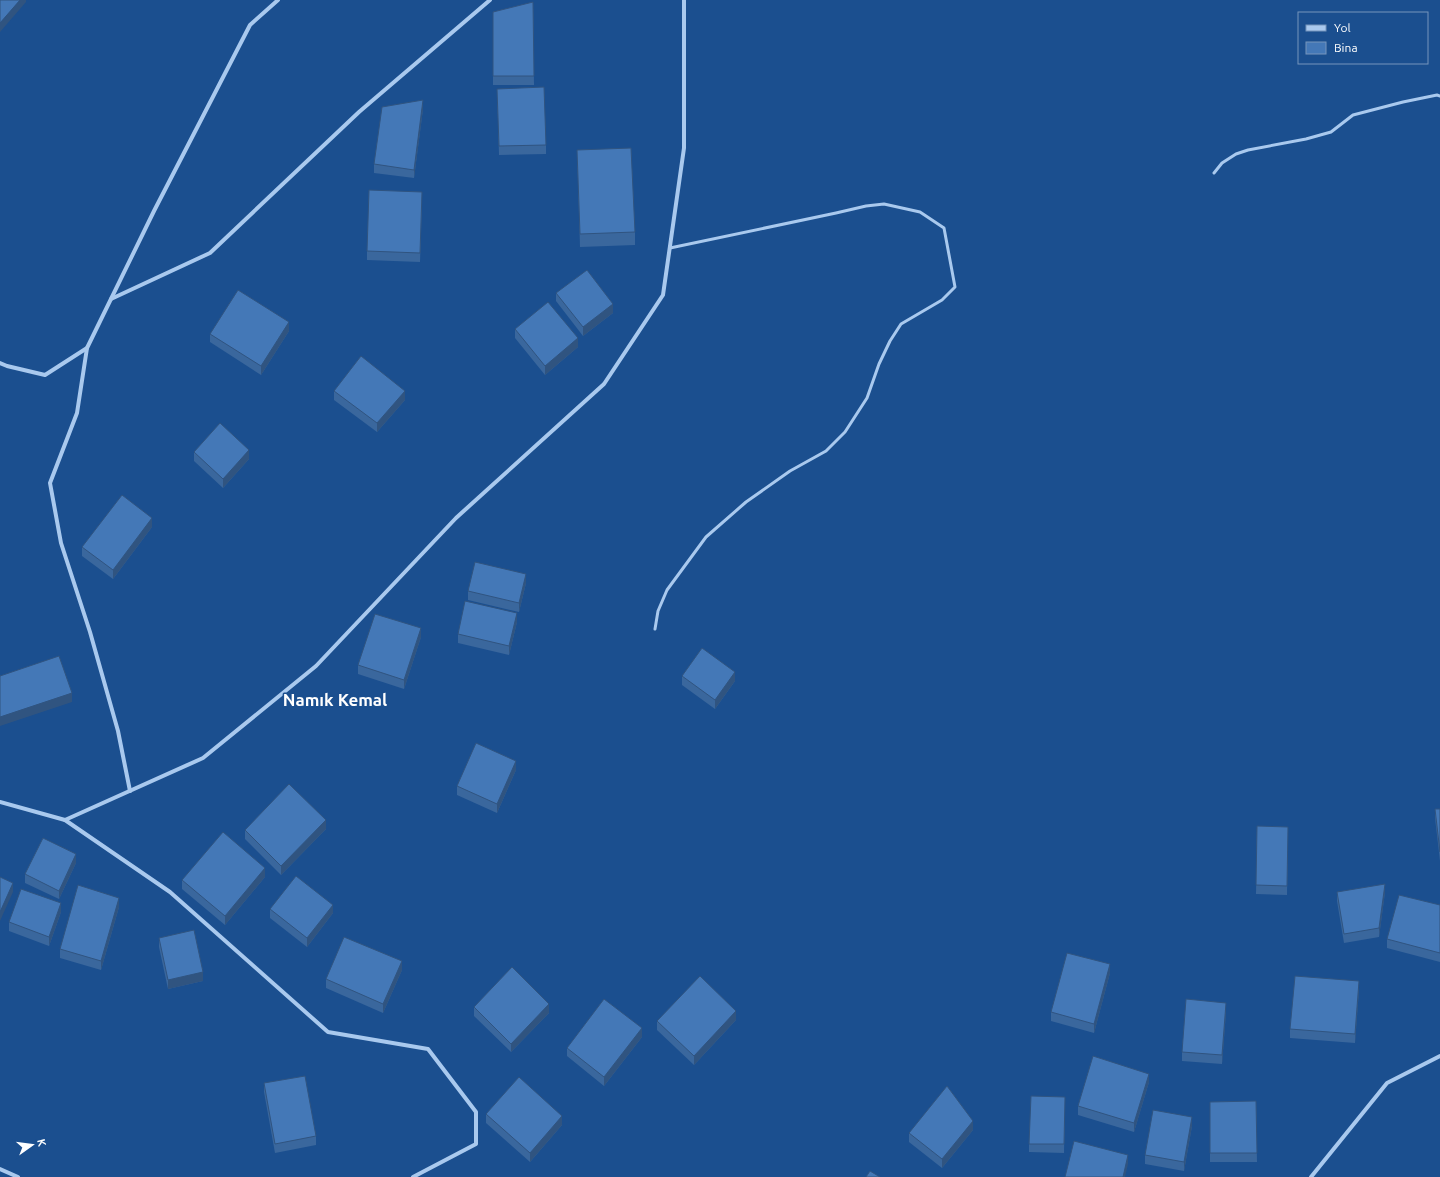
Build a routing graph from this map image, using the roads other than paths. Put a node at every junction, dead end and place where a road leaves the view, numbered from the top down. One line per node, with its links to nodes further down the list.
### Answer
1 (278, 0): 7 (street)
2 (490, 0): 7 (street)
3 (684, 0): 6 (street)
4 (1440, 96): 5 (lane)
5 (1214, 173)
6 (670, 248): 10 (lane); 11 (street)
7 (111, 299): 8 (street)
8 (87, 348): 9 (street); 11 (street)
9 (0, 363)
10 (655, 628)
11 (130, 791): 13 (street)
12 (0, 802): 13 (street)
13 (65, 820): 17 (street)
14 (1440, 1056): 18 (street)
15 (0, 1169): 16 (street)
16 (18, 1177)
17 (413, 1177)
18 (1311, 1177)

